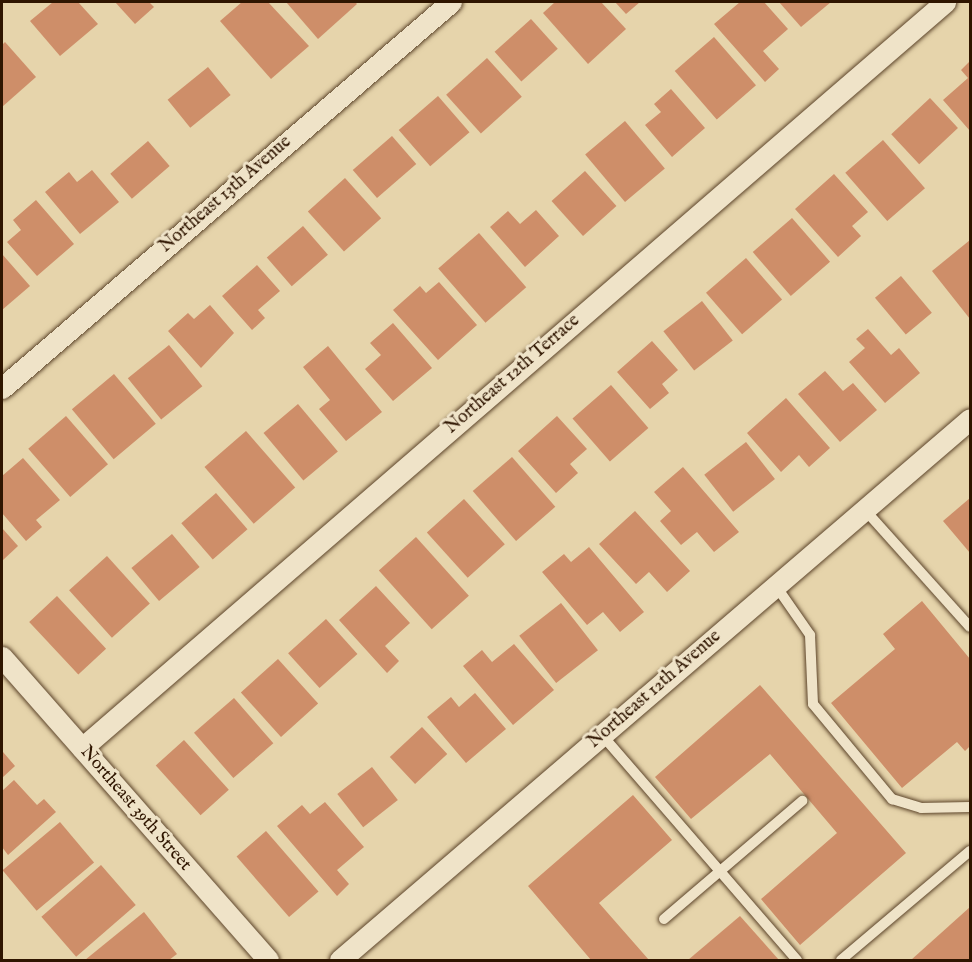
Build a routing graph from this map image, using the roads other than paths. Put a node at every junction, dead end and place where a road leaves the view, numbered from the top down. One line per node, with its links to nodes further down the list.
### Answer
1 (451, 2): 3 (street, Northeast 13th Avenue)
2 (945, 2): 10 (street, Northeast 12th Terrace)
3 (2, 388)
4 (970, 419): 5 (street, Northeast 12th Avenue)
5 (864, 510): 6 (street, Northeast 12th Avenue); 7 (lane)
6 (776, 586): 9 (street, Northeast 12th Avenue); 12 (lane)
7 (970, 627)
8 (2, 657): 10 (street, Northeast 39th Street)
9 (602, 735): 14 (lane); 17 (street, Northeast 12th Avenue)
10 (82, 748): 16 (street, Northeast 39th Street)
11 (802, 801): 14 (lane)
12 (970, 807)
13 (970, 851): 19 (lane)
14 (719, 871): 15 (lane); 18 (lane)
15 (664, 919)
16 (268, 960)
17 (340, 960)
18 (797, 960)
19 (841, 960)

